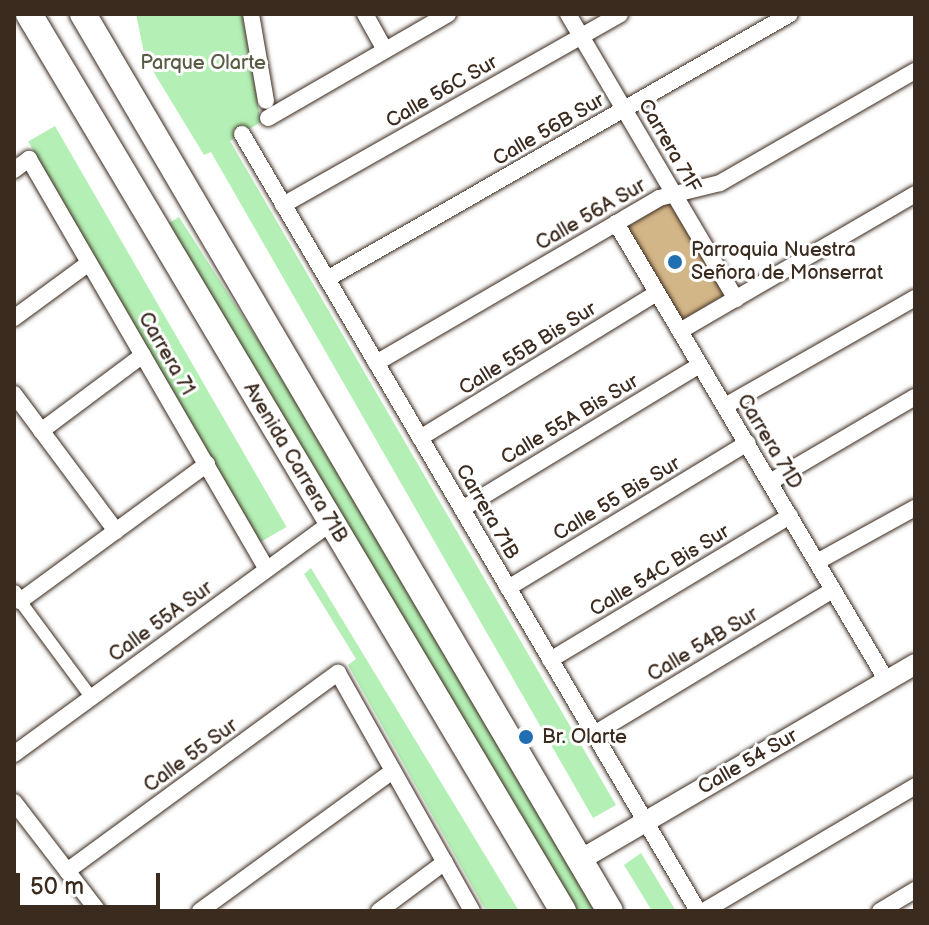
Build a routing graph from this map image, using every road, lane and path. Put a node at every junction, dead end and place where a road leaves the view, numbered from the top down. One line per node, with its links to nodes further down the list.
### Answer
1 (22, 14): 10 (street)
2 (29, 14): 42 (main road, Avenida Carrera 71B)
3 (83, 14): 59 (main road)
4 (251, 14): 12 (street)
5 (365, 14): 12 (street)
6 (448, 14): 12 (street)
7 (568, 14): 11 (street, Carrera 71F)
8 (620, 14): 11 (street, Calle 56C Sur)
9 (790, 14): 14 (street, Calle 56B Sur)
10 (14, 20)
11 (581, 36): 14 (street, Carrera 71F); 19 (street, Calle 56C Sur)
12 (385, 50)
13 (915, 71): 17 (street, Calle 56A Sur)
14 (625, 109): 17 (street, Carrera 71F); 22 (street, Calle 56B Sur)
15 (242, 134): 19 (street, Carrera 71B)
16 (14, 170): 21 (street, Carrera 71)
17 (674, 193): 20 (street, Calle 56A Sur); 25 (street, Carrera 71F)
18 (915, 194): 25 (street)
19 (283, 205): 22 (street, Carrera 71B)
20 (616, 223): 23 (street, Carrera 71D); 29 (street, Calle 56A Sur)
21 (89, 263): 26 (street); 28 (street, Carrera 71)
22 (327, 279): 29 (street, Carrera 71B)
23 (657, 293): 27 (street, Carrera 71D); 35 (street, Calle 55B Bis Sur)
24 (915, 298): 33 (street)
25 (736, 299): 27 (street)
26 (14, 318)
27 (680, 331): 30 (street, Carrera 71D)
28 (143, 355): 34 (street); 37 (street, Carrera 71)
29 (376, 363): 35 (street, Carrera 71B)
30 (700, 365): 33 (street, Carrera 71D); 40 (street, Calle 55A Bis Sur)
31 (14, 394): 34 (street)
32 (915, 397): 38 (street)
33 (725, 406): 36 (street, Carrera 71D)
34 (41, 431): 43 (street)
35 (420, 438): 40 (street, Carrera 71B)
36 (747, 443): 38 (street, Carrera 71D); 46 (street, Calle 55 Bis Sur)
37 (207, 464): 43 (street); 45 (street, Carrera 71)
38 (770, 482): 41 (street, Carrera 71D)
39 (915, 508): 44 (street)
40 (462, 509): 46 (street, Carrera 71B)
41 (790, 516): 44 (street, Carrera 71D); 49 (street, Calle 54C Bis Sur)
42 (331, 523): 45 (street, Calle 55A Sur); 67 (main road, Avenida Carrera 71B)
43 (116, 531): 48 (street)
44 (817, 562): 47 (street, Carrera 71D)
45 (267, 569): 52 (street, Calle 55A Sur)
46 (508, 588): 49 (street, Carrera 71B)
47 (833, 590): 51 (street, Carrera 71D); 53 (street, Calle 54B Sur)
48 (17, 597): 52 (street)
49 (550, 660): 53 (street, Carrera 71B)
50 (915, 664): 51 (street, Calle 54 Sur)
51 (887, 681): 58 (street, Calle 54 Sur)
52 (91, 697): 54 (street, Calle 55A Sur)
53 (594, 734): 58 (street, Carrera 71B)
54 (14, 754)
55 (393, 771): 60 (street); 61 (street, Calle 55 Sur); 64 (street)
56 (915, 786): 70 (street)
57 (14, 802): 61 (street)
58 (645, 822): 59 (street, Calle 54 Sur); 69 (street, Carrera 71B)
59 (580, 860): 68 (main road)
60 (445, 862): 65 (street); 66 (street)
61 (67, 871): 63 (street)
62 (915, 890): 71 (street)
63 (98, 911)
64 (200, 911)
65 (379, 911)
66 (472, 911)
67 (563, 911)
68 (610, 911)
69 (698, 911)
70 (704, 911)
71 (880, 911)

